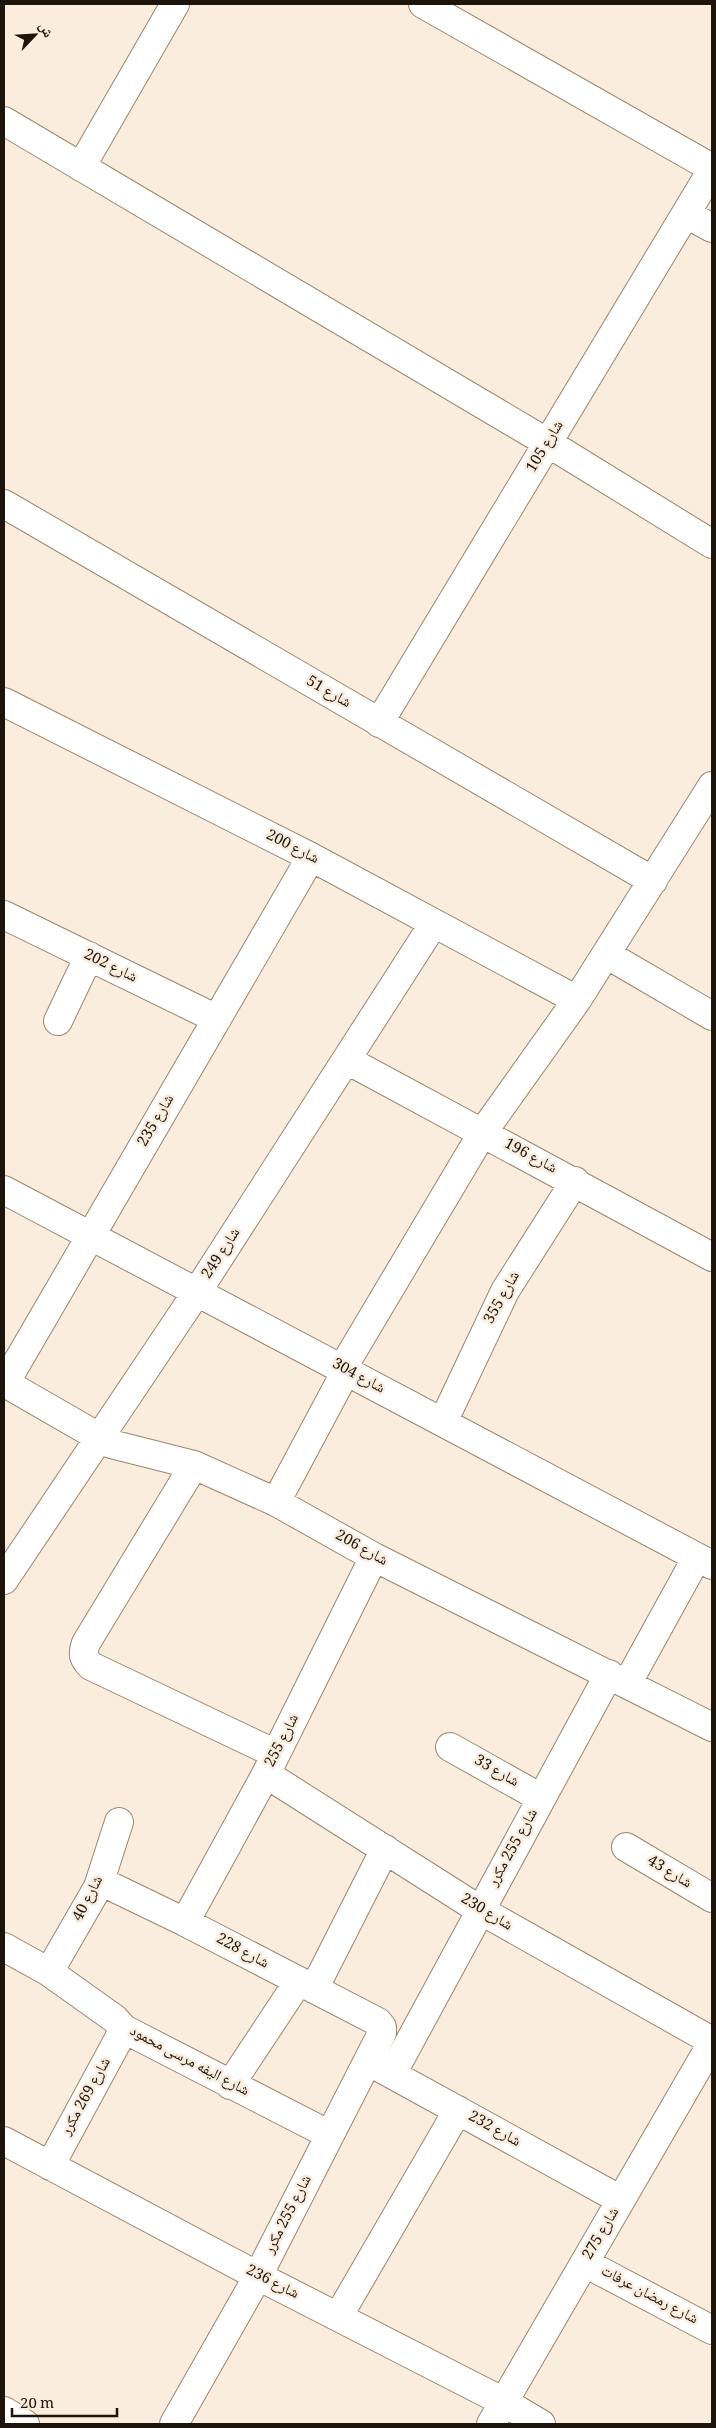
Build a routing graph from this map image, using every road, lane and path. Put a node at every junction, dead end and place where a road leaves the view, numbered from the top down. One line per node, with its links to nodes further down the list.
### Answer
1 (175, 4): 4 (street)
2 (423, 4): 5 (street)
3 (4, 121): 4 (street)
4 (80, 167): 8 (street)
5 (712, 169): 6 (street, شارع 105)
6 (686, 214): 7 (street); 8 (street, شارع 105)
7 (712, 228)
8 (548, 443): 10 (street); 12 (street, شارع 105)
9 (4, 504): 12 (street, شارع 51)
10 (712, 544)
11 (4, 702): 14 (street, شارع 200)
12 (379, 723): 15 (street, شارع 51)
13 (712, 786): 15 (street)
14 (311, 857): 17 (street, شارع 200); 22 (street, شارع 235)
15 (653, 881): 18 (street)
16 (4, 915): 19 (street, شارع 202)
17 (434, 923): 20 (street, شارع 200); 24 (street, شارع 249)
18 (606, 954): 20 (street); 21 (street)
19 (89, 956): 22 (street, شارع 202); 23 (street)
20 (577, 1000): 25 (street)
21 (712, 1016)
22 (217, 1019): 28 (street, شارع 235)
23 (58, 1020)
24 (347, 1060): 25 (street, شارع 196); 30 (street, شارع 249)
25 (483, 1132): 26 (street, شارع 196); 31 (street)
26 (575, 1181): 29 (street, شارع 196); 33 (street, شارع 355)
27 (4, 1190): 28 (street, شارع 304)
28 (90, 1236): 30 (street, شارع 304); 32 (street, شارع 235)
29 (712, 1257)
30 (197, 1292): 31 (street, شارع 304); 34 (street, شارع 249)
31 (344, 1370): 33 (street, شارع 304); 36 (street)
32 (4, 1384): 34 (street, شارع 206)
33 (443, 1422): 38 (street, شارع 304)
34 (98, 1438): 35 (street, شارع 206); 39 (street, شارع 249)
35 (194, 1465): 36 (street, شارع 206); 43 (street, شارع 230)
36 (276, 1502): 37 (street, شارع 206)
37 (374, 1557): 40 (street, شارع 206); 43 (street, شارع 255)
38 (704, 1561): 40 (street, شارع 255 مكرر)
39 (4, 1580)
40 (618, 1679): 41 (street, شارع 206); 44 (street, شارع 255 مكرر)
41 (712, 1728)
42 (450, 1747): 44 (street, شارع 33)
43 (271, 1764): 47 (street, شارع 230); 51 (street, شارع 255)
44 (541, 1798): 50 (street, شارع 255 مكرر)
45 (119, 1822): 48 (street, شارع 40)
46 (626, 1847): 49 (street, شارع 43)
47 (385, 1849): 50 (street, شارع 230); 54 (street)
48 (100, 1881): 51 (street, شارع 228); 53 (street, شارع 40)
49 (712, 1898)
50 (480, 1910): 57 (street, شارع 230); 59 (street, شارع 255 مكرر)
51 (185, 1922): 54 (street, شارع 228)
52 (4, 1947): 53 (street, شارع اليفه مرسى محمود)
53 (49, 1972): 56 (street, شارع اليفه مرسى محمود)
54 (306, 1985): 55 (street, شارع 228); 60 (street)
55 (382, 2027): 58 (street, شارع 255 مكرر)
56 (124, 2029): 60 (street, شارع اليفه مرسى محمود); 64 (street, شارع 269 مكرر)
57 (712, 2042): 65 (street, شارع 275)
58 (367, 2061): 59 (street, شارع 232); 62 (street, شارع 255 مكرر)
59 (392, 2074): 61 (street, شارع 232)
60 (230, 2084): 62 (street, شارع اليفه مرسى محمود)
61 (458, 2110): 65 (street, شارع 232); 68 (street)
62 (330, 2135): 67 (street, شارع 255 مكرر)
63 (4, 2141): 64 (street, شارع 236)
64 (50, 2166): 67 (street, شارع 236)
65 (621, 2200): 66 (street, شارع 275)
66 (585, 2263): 69 (street, شارع رمضان عرفات); 71 (street, شارع 275)
67 (258, 2276): 68 (street, شارع 236); 73 (street, شارع 255 مكرر)
68 (338, 2317): 71 (street, شارع 236)
69 (712, 2330)
70 (4, 2411): 72 (street)
71 (497, 2413): 74 (street, شارع 236)
72 (25, 2424)
73 (174, 2424)
74 (541, 2424)

